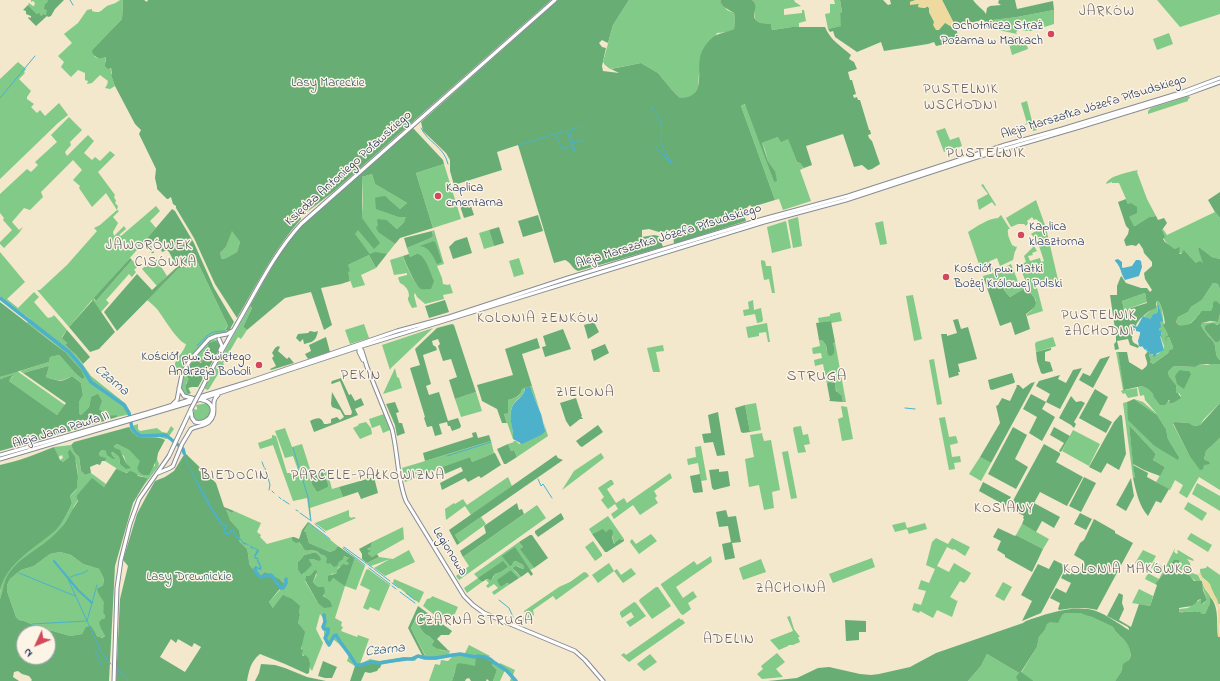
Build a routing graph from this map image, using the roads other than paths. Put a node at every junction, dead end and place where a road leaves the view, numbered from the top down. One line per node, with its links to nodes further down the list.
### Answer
1 (554, 0): 4 (main road, Księdza Antoniego Poławskiego)
2 (1220, 78): 7 (main road, Aleja Marszałka Józefa Piłsudskiego)
3 (1220, 82): 7 (main road, Aleja Marszałka Józefa Piłsudskiego)
4 (235, 327): 5 (main road); 6 (main road, Księdza Antoniego Poławskiego)
5 (218, 337): 6 (main road); 8 (main road); 9 (main road)
6 (226, 343): 8 (main road, Księdza Antoniego Poławskiego)
7 (359, 346): 10 (main road, Aleja Marszałka Józefa Piłsudskiego); 11 (main road, Aleja Marszałka Józefa Piłsudskiego); 23 (main road, Legionowa)
8 (219, 356): 14 (main road, Księdza Antoniego Poławskiego, bridge)
9 (179, 388): 11 (main road); 13 (main road)
10 (223, 392): 12 (main road, Aleja Marszałka Józefa Piłsudskiego); 20 (main road)
11 (201, 396): 13 (main road, Aleja Marszałka Józefa Piłsudskiego)
12 (198, 400): 14 (main road); 15 (main road, Aleja Marszałka Józefa Piłsudskiego)
13 (171, 406): 15 (main road, Aleja Marszałka Józefa Piłsudskiego)
14 (191, 409): 19 (main road, Księdza Antoniego Poławskiego)
15 (133, 419): 16 (main road, Aleja Marszałka Józefa Piłsudskiego)
16 (126, 420): 17 (main road, Aleja Jana Pawła II); 18 (main road, Aleja Jana Pawła II)
17 (0, 455)
18 (0, 459)
19 (163, 464): 20 (main road); 21 (main road, Księdza Antoniego Poławskiego)
20 (168, 469): 21 (main road)
21 (156, 474): 22 (main road, Księdza Antoniego Poławskiego)
22 (114, 681)
23 (603, 681)

